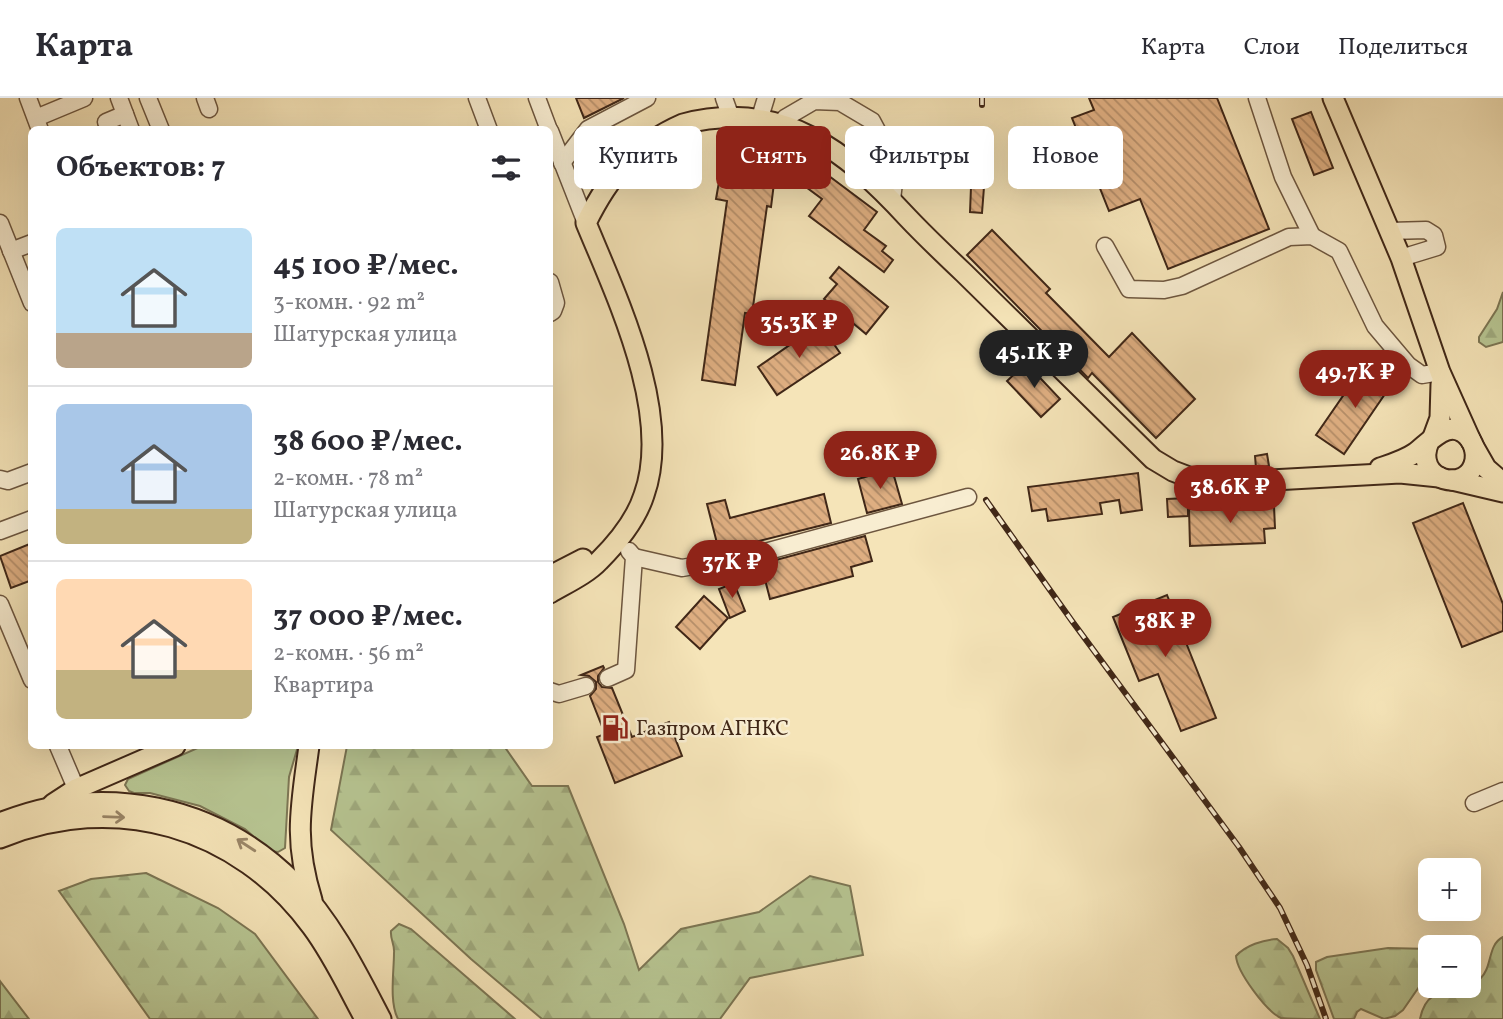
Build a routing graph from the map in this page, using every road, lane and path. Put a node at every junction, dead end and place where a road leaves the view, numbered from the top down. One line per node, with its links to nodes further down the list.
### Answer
1 (28, 98): 15 (street)
2 (84, 98): 15 (street)
3 (119, 98): 14 (street)
4 (148, 98): 16 (street)
5 (477, 98): 17 (street)
6 (537, 98): 18 (street)
7 (647, 98): 20 (street)
8 (1257, 98): 25 (street)
9 (1333, 98): 24 (main road)
10 (726, 105): 11 (main road); 23 (main road)
11 (764, 105): 12 (main road)
12 (785, 118): 21 (main road); 21 (street)
13 (106, 122): 14 (street)
14 (128, 122)
15 (38, 124)
16 (159, 126)
17 (488, 126)
18 (548, 126)
19 (553, 140): 20 (street)
20 (562, 163): 23 (street)
21 (891, 200): 37 (main road)
22 (0, 223): 28 (street)
23 (586, 223): 45 (main road)
24 (1390, 231): 29 (main road); 29 (street)
25 (1312, 236): 27 (street); 33 (street)
26 (28, 245): 28 (street)
27 (1105, 247)
28 (11, 251): 31 (street)
29 (1401, 258): 33 (main road)
30 (553, 292): 32 (street)
31 (28, 293)
32 (553, 311)
33 (1440, 372): 34 (main road); 35 (main road)
34 (1431, 439): 35 (main road); 37 (main road); 38 (main road)
35 (1473, 444): 38 (main road); 40 (main road)
36 (28, 474): 39 (street)
37 (1363, 475): 38 (main road)
38 (1445, 478): 41 (main road)
39 (0, 479)
40 (1503, 483)
41 (1503, 492)
42 (968, 497): 46 (street)
43 (28, 520): 44 (street)
44 (0, 531)
45 (617, 539): 46 (street); 47 (main road); 48 (main road)
46 (634, 556): 51 (street)
47 (553, 574)
48 (553, 591)
49 (0, 604): 50 (street)
50 (28, 670)
51 (608, 678)
52 (586, 686): 53 (street)
53 (553, 692)
54 (59, 749): 59 (street)
55 (168, 749): 57 (main road)
56 (309, 749): 63 (main road)
57 (114, 773): 59 (main road); 60 (main road)
58 (1503, 791): 61 (street)
59 (79, 796): 60 (main road); 62 (main road)
60 (125, 802): 64 (main road, one-way to 60)
61 (1474, 803)
62 (4, 831): 65 (main road, one-way to 65)
63 (300, 849): 64 (main road); 65 (main road)
64 (295, 884): 65 (main road)
65 (307, 909): 66 (main road); 67 (main road)
66 (365, 1019)
67 (381, 1019)

